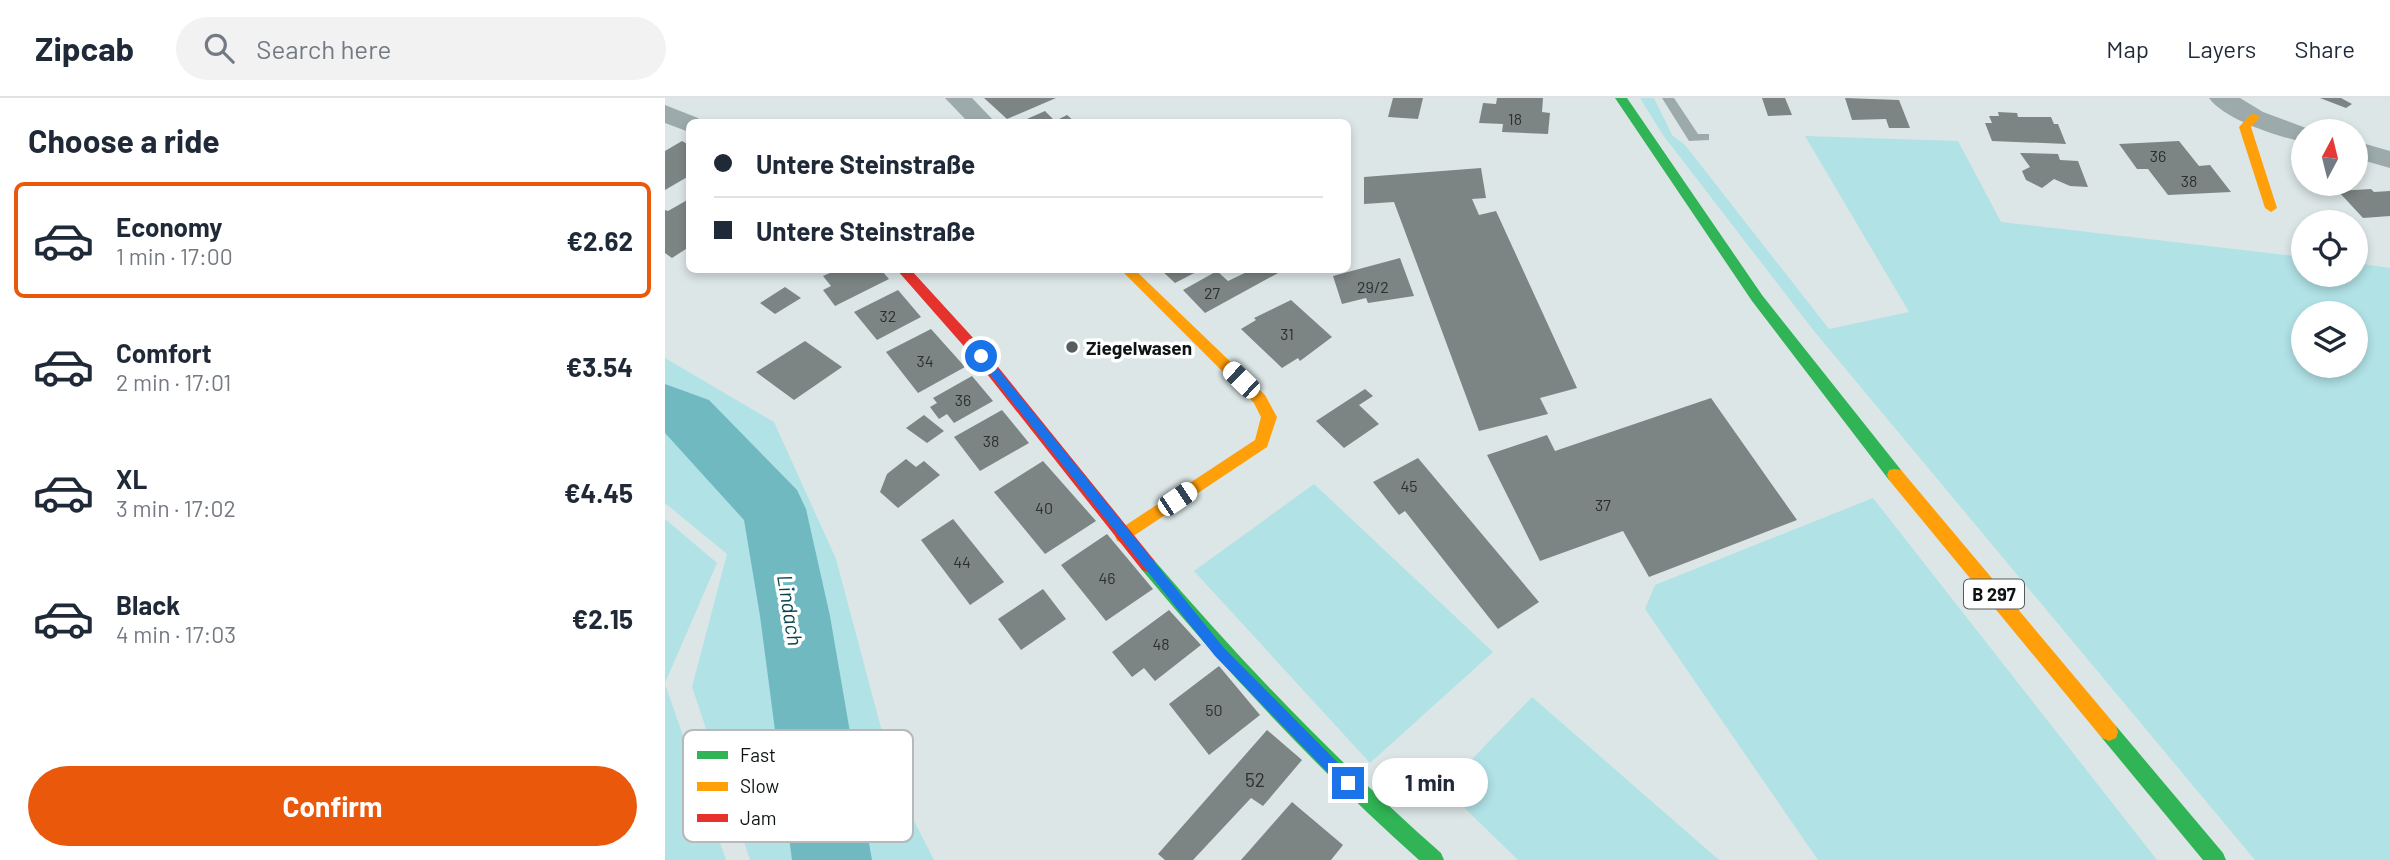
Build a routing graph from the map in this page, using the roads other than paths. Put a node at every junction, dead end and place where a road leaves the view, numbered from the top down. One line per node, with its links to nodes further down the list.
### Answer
1 (957, 98): 7 (street)
2 (1621, 98): 18 (street, B 297)
3 (1668, 98): 10 (lane)
4 (2223, 98): 6 (street)
5 (665, 113): 8 (street)
6 (2254, 117): 9 (street); 13 (street)
7 (979, 119)
8 (686, 123)
9 (2291, 130)
10 (1704, 137)
11 (2368, 153): 12 (street)
12 (2390, 160)
13 (2271, 208)
14 (908, 273): 16 (street)
15 (1130, 273): 16 (street)
16 (1123, 536): 17 (street)
17 (1434, 860)
18 (2216, 860)

